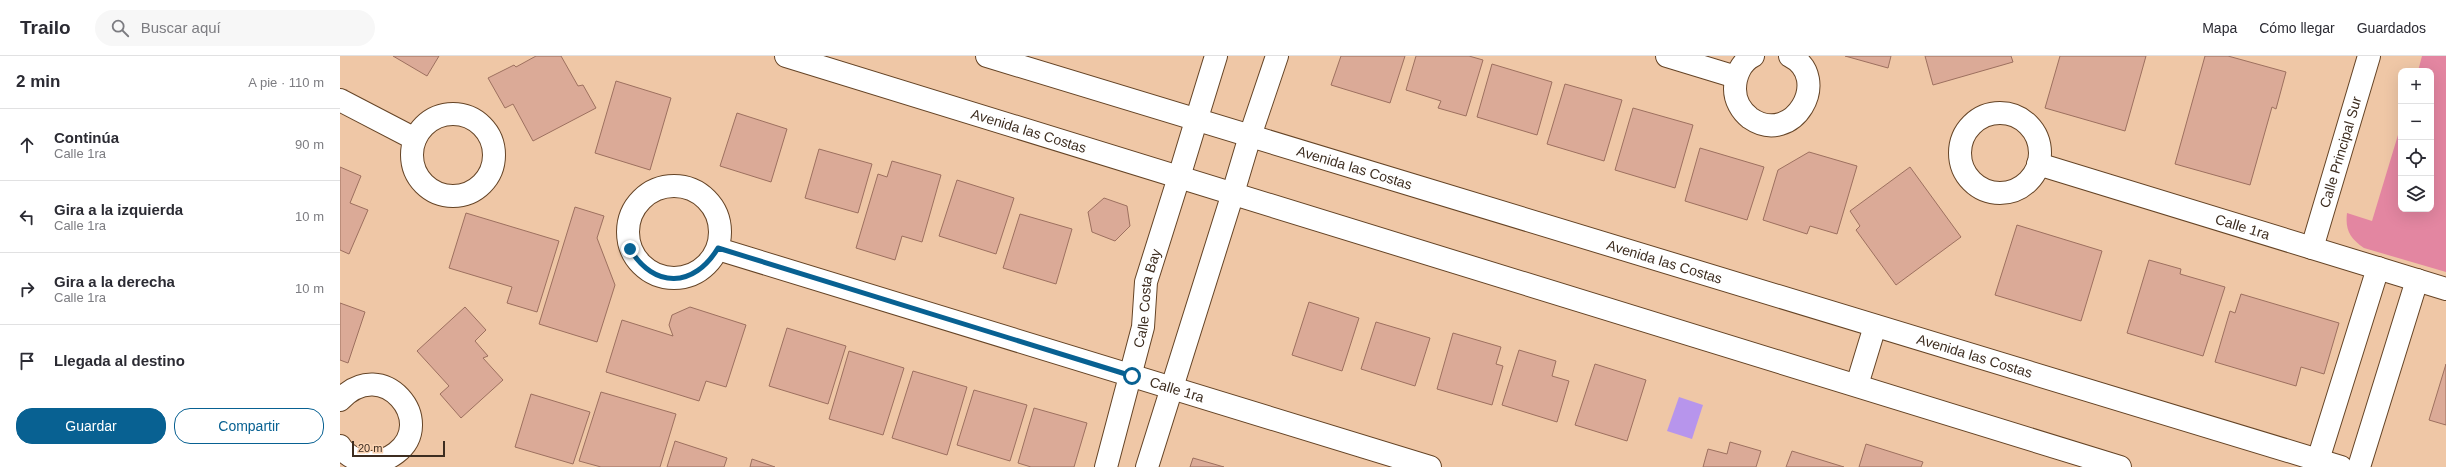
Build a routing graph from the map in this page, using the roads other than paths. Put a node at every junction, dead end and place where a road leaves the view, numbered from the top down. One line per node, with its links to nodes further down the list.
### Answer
1 (786, 56): 15 (street, Avenida las Costas)
2 (987, 56): 11 (street, Avenida las Costas)
3 (1216, 56): 11 (street)
4 (1276, 56): 12 (street)
5 (1667, 56): 9 (street)
6 (1753, 56): 9 (street)
7 (1790, 56): 9 (street)
8 (2369, 56): 18 (street, Calle Principal Sur)
9 (1736, 77)
10 (340, 100): 13 (street)
11 (1196, 121): 12 (street, Avenida las Costas); 15 (street, Calle Costa Bay)
12 (1250, 136): 16 (street); 22 (street, Avenida las Costas)
13 (415, 139)
14 (2038, 164): 18 (street, Calle 1ra)
15 (1179, 177): 16 (street, Avenida las Costas); 23 (street, Calle Costa Bay)
16 (1233, 193): 24 (street, Avenida las Costas); 25 (street)
17 (718, 248): 17 (street); 23 (street, Calle 1ra)
18 (2312, 248): 19 (street, Calle 1ra)
19 (2378, 268): 20 (street, Calle 1ra); 28 (street)
20 (2416, 280): 21 (street, Calle 1ra); 34 (street)
21 (2446, 289)
22 (1875, 326): 24 (street); 28 (street, Avenida las Costas)
23 (1132, 376): 25 (street, Calle 1ra); 29 (street, Calle Costa Bay)
24 (1857, 385): 32 (street, Avenida las Costas)
25 (1171, 388): 30 (street); 31 (street, Calle 1ra)
26 (340, 400): 27 (street)
27 (340, 446)
28 (2316, 464): 33 (street, Avenida las Costas)
29 (1106, 467)
30 (1147, 467)
31 (1430, 467)
32 (2120, 467)
33 (2341, 467)
34 (2359, 467)

